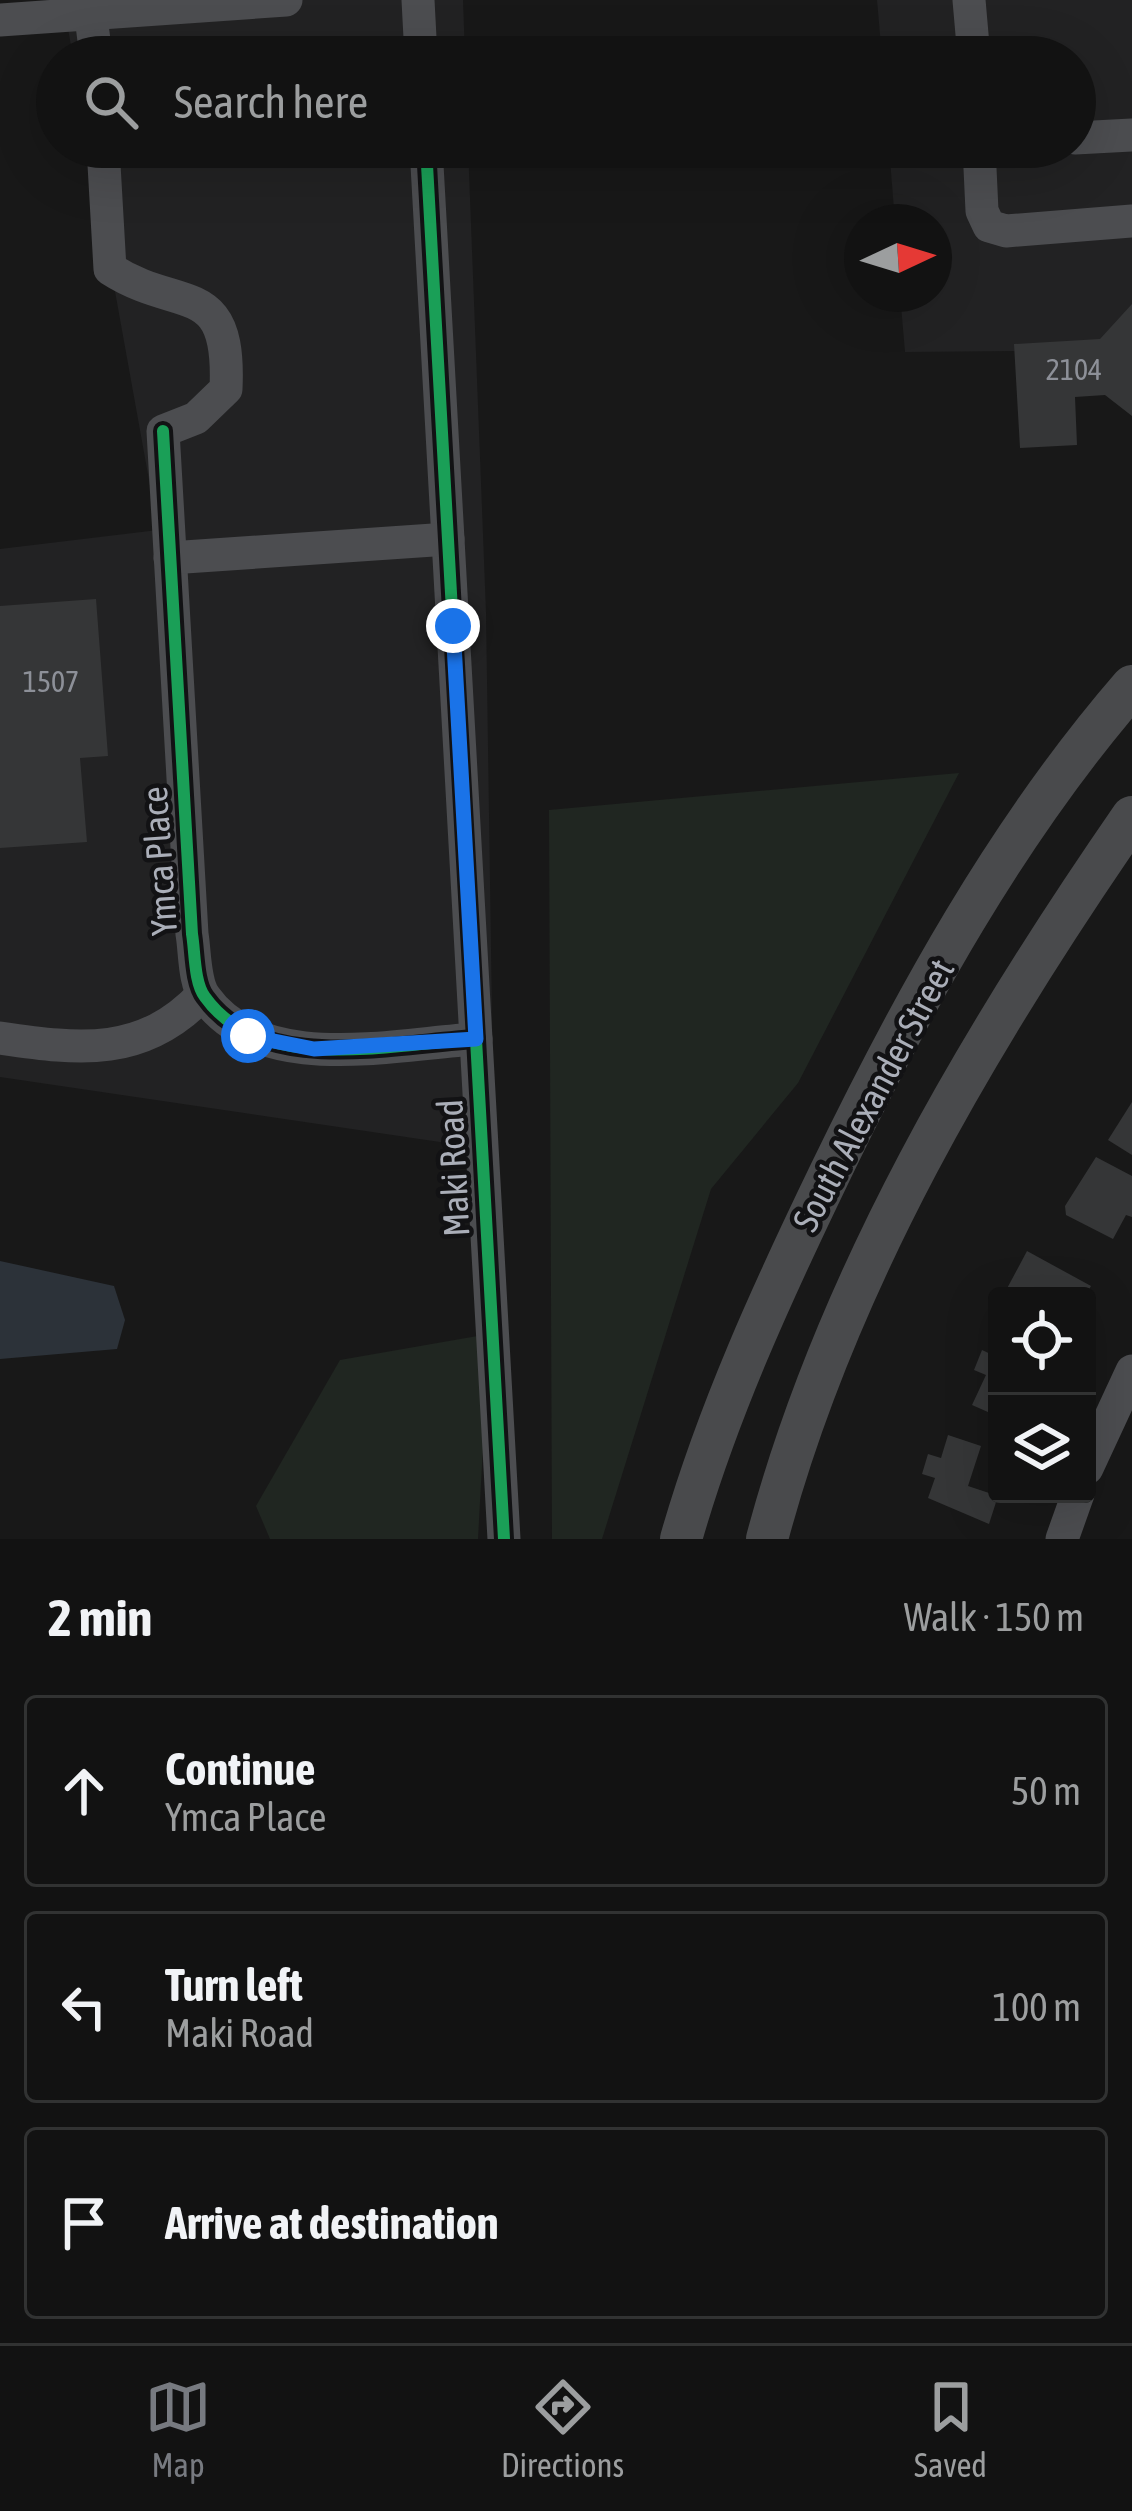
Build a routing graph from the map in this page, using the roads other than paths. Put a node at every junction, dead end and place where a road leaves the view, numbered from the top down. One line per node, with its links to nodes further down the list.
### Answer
1 (286, 0): 4 (street)
2 (418, 0): 8 (street)
3 (969, 0): 9 (street)
4 (156, 4): 5 (street)
5 (90, 6): 6 (street); 7 (street)
6 (0, 20)
7 (94, 36)
8 (420, 36)
9 (972, 36)
10 (1132, 135): 11 (street)
11 (1096, 137)
12 (104, 168): 17 (street, Ymca Place)
13 (427, 168): 16 (street, Maki Road)
14 (980, 168): 15 (street)
15 (1132, 221)
16 (448, 539): 17 (street); 22 (street, Maki Road)
17 (170, 558): 20 (street, Ymca Place)
18 (1132, 686): 27 (main road, South Alexander Street)
19 (1132, 818): 28 (main road, South Alexander Street)
20 (202, 995): 21 (street); 22 (street)
21 (0, 1038)
22 (476, 1039): 26 (street, Maki Road)
23 (1132, 1371): 24 (street)
24 (1096, 1449)
25 (1075, 1503): 29 (street)
26 (504, 1539)
27 (681, 1539)
28 (767, 1539)
29 (1062, 1539)

